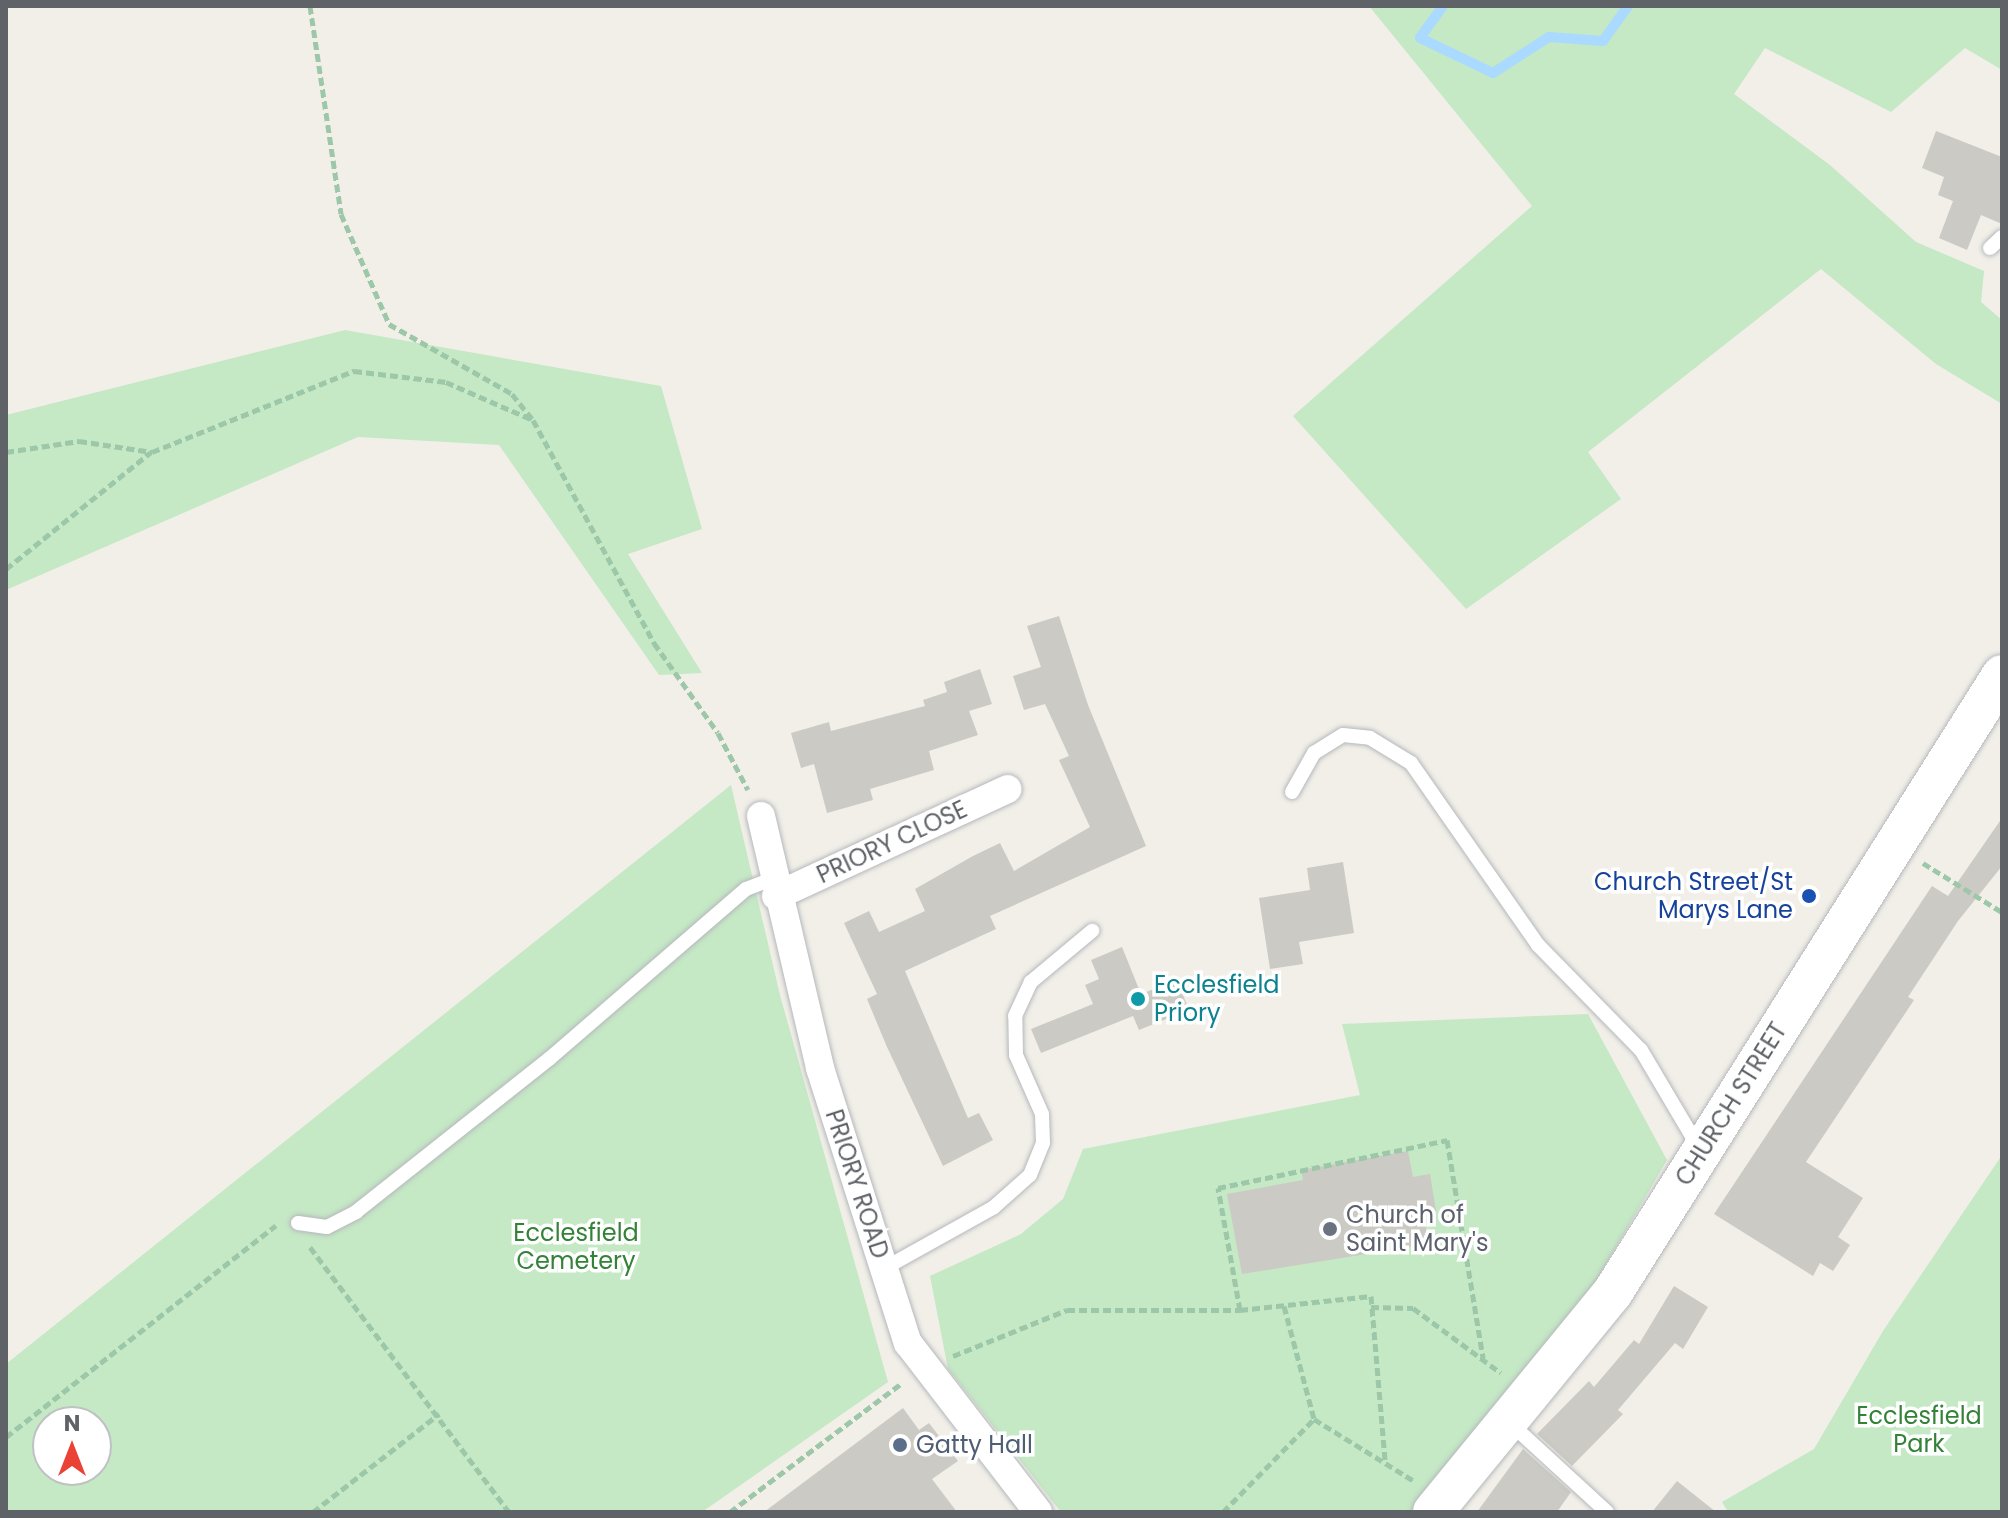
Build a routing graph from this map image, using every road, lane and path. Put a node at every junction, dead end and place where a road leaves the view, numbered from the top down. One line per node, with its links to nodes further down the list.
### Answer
1 (310, 6): 2 (path)
2 (533, 420): 4 (path); 9 (path)
3 (6, 452): 4 (path)
4 (152, 452): 5 (path)
5 (6, 569)
6 (2002, 675): 10 (main road, CHURCH STREET)
7 (1008, 789): 11 (street, PRIORY CLOSE)
8 (1292, 792): 14 (lane)
9 (761, 816): 11 (street, PRIORY ROAD)
10 (1895, 846): 12 (path); 14 (main road, CHURCH STREET)
11 (774, 888): 15 (lane); 16 (street, PRIORY ROAD)
12 (2002, 912)
13 (1092, 931): 16 (lane)
14 (1701, 1152): 22 (main road, CHURCH STREET)
15 (298, 1223): 23 (path); 25 (path)
16 (885, 1268): 21 (street, PRIORY ROAD)
17 (1284, 1306): 18 (path); 19 (path); 24 (path)
18 (1371, 1307): 20 (path); 26 (path)
19 (1240, 1310): 20 (path); 21 (path)
20 (1483, 1358): 22 (path)
21 (922, 1369): 30 (path); 31 (street, PRIORY ROAD)
22 (1522, 1411): 27 (main road, CHURCH STREET); 33 (lane)
23 (439, 1414): 28 (path); 29 (path)
24 (1314, 1419): 26 (path); 32 (path)
25 (6, 1437)
26 (1385, 1459): 27 (path)
27 (1438, 1507)
28 (313, 1512)
29 (509, 1512)
30 (730, 1512)
31 (1038, 1512)
32 (1223, 1512)
33 (1607, 1512)

